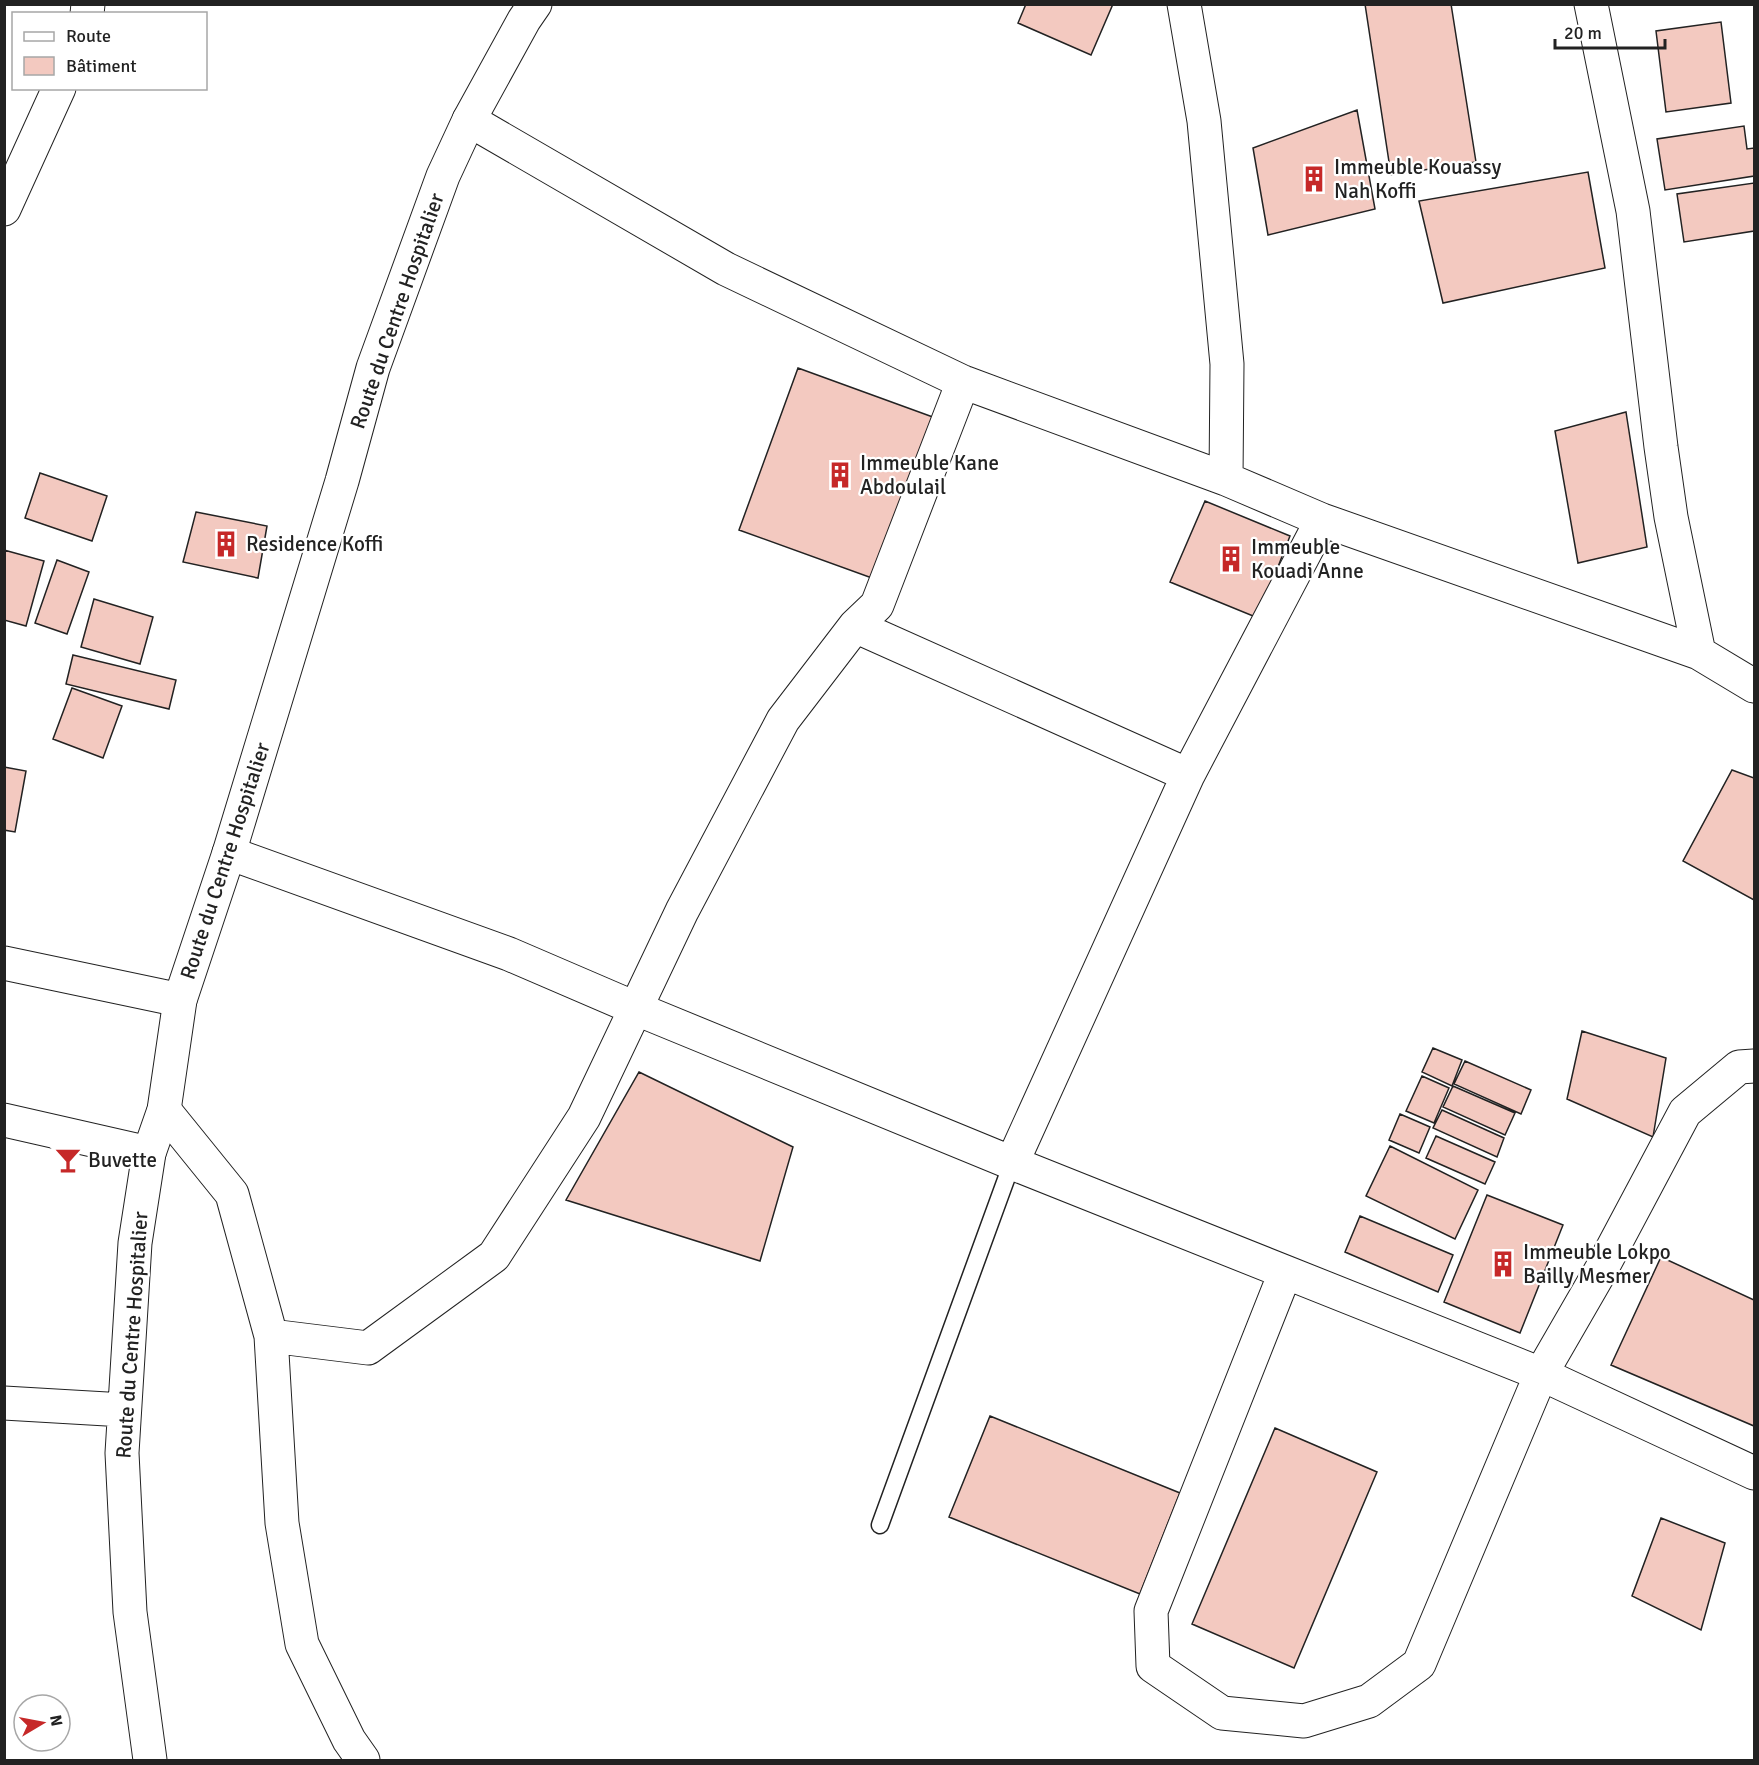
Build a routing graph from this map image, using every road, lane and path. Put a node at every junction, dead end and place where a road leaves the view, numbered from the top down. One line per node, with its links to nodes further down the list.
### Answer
1 (535, 4): 5 (street, Route du Centre Hospitalier)
2 (1184, 4): 8 (street)
3 (1591, 4): 11 (street)
4 (58, 90): 6 (street)
5 (469, 120): 7 (street); 14 (street, Route du Centre Hospitalier)
6 (4, 209)
7 (963, 382): 8 (street); 10 (street)
8 (1226, 478): 9 (street)
9 (1322, 520): 11 (street); 13 (street)
10 (855, 626): 13 (street); 17 (street)
11 (1699, 653): 12 (street)
12 (1755, 686)
13 (1188, 775): 22 (street)
14 (229, 854): 16 (street, Route du Centre Hospitalier); 17 (street)
15 (4, 963): 16 (street)
16 (180, 1000): 19 (street, Route du Centre Hospitalier)
17 (637, 1009): 22 (street); 24 (street)
18 (1755, 1066): 25 (street)
19 (164, 1110): 21 (street, Route du Centre Hospitalier); 24 (street)
20 (4, 1120): 21 (street)
21 (149, 1153): 27 (street, Route du Centre Hospitalier)
22 (1012, 1163): 23 (street); 29 (lane)
23 (1285, 1273): 25 (street); 25 (street)
24 (271, 1336): 31 (street)
25 (1541, 1374): 28 (street)
26 (4, 1403): 27 (street)
27 (124, 1410): 30 (street, Route du Centre Hospitalier)
28 (1755, 1473)
29 (880, 1525)
30 (150, 1761)
31 (363, 1761)

